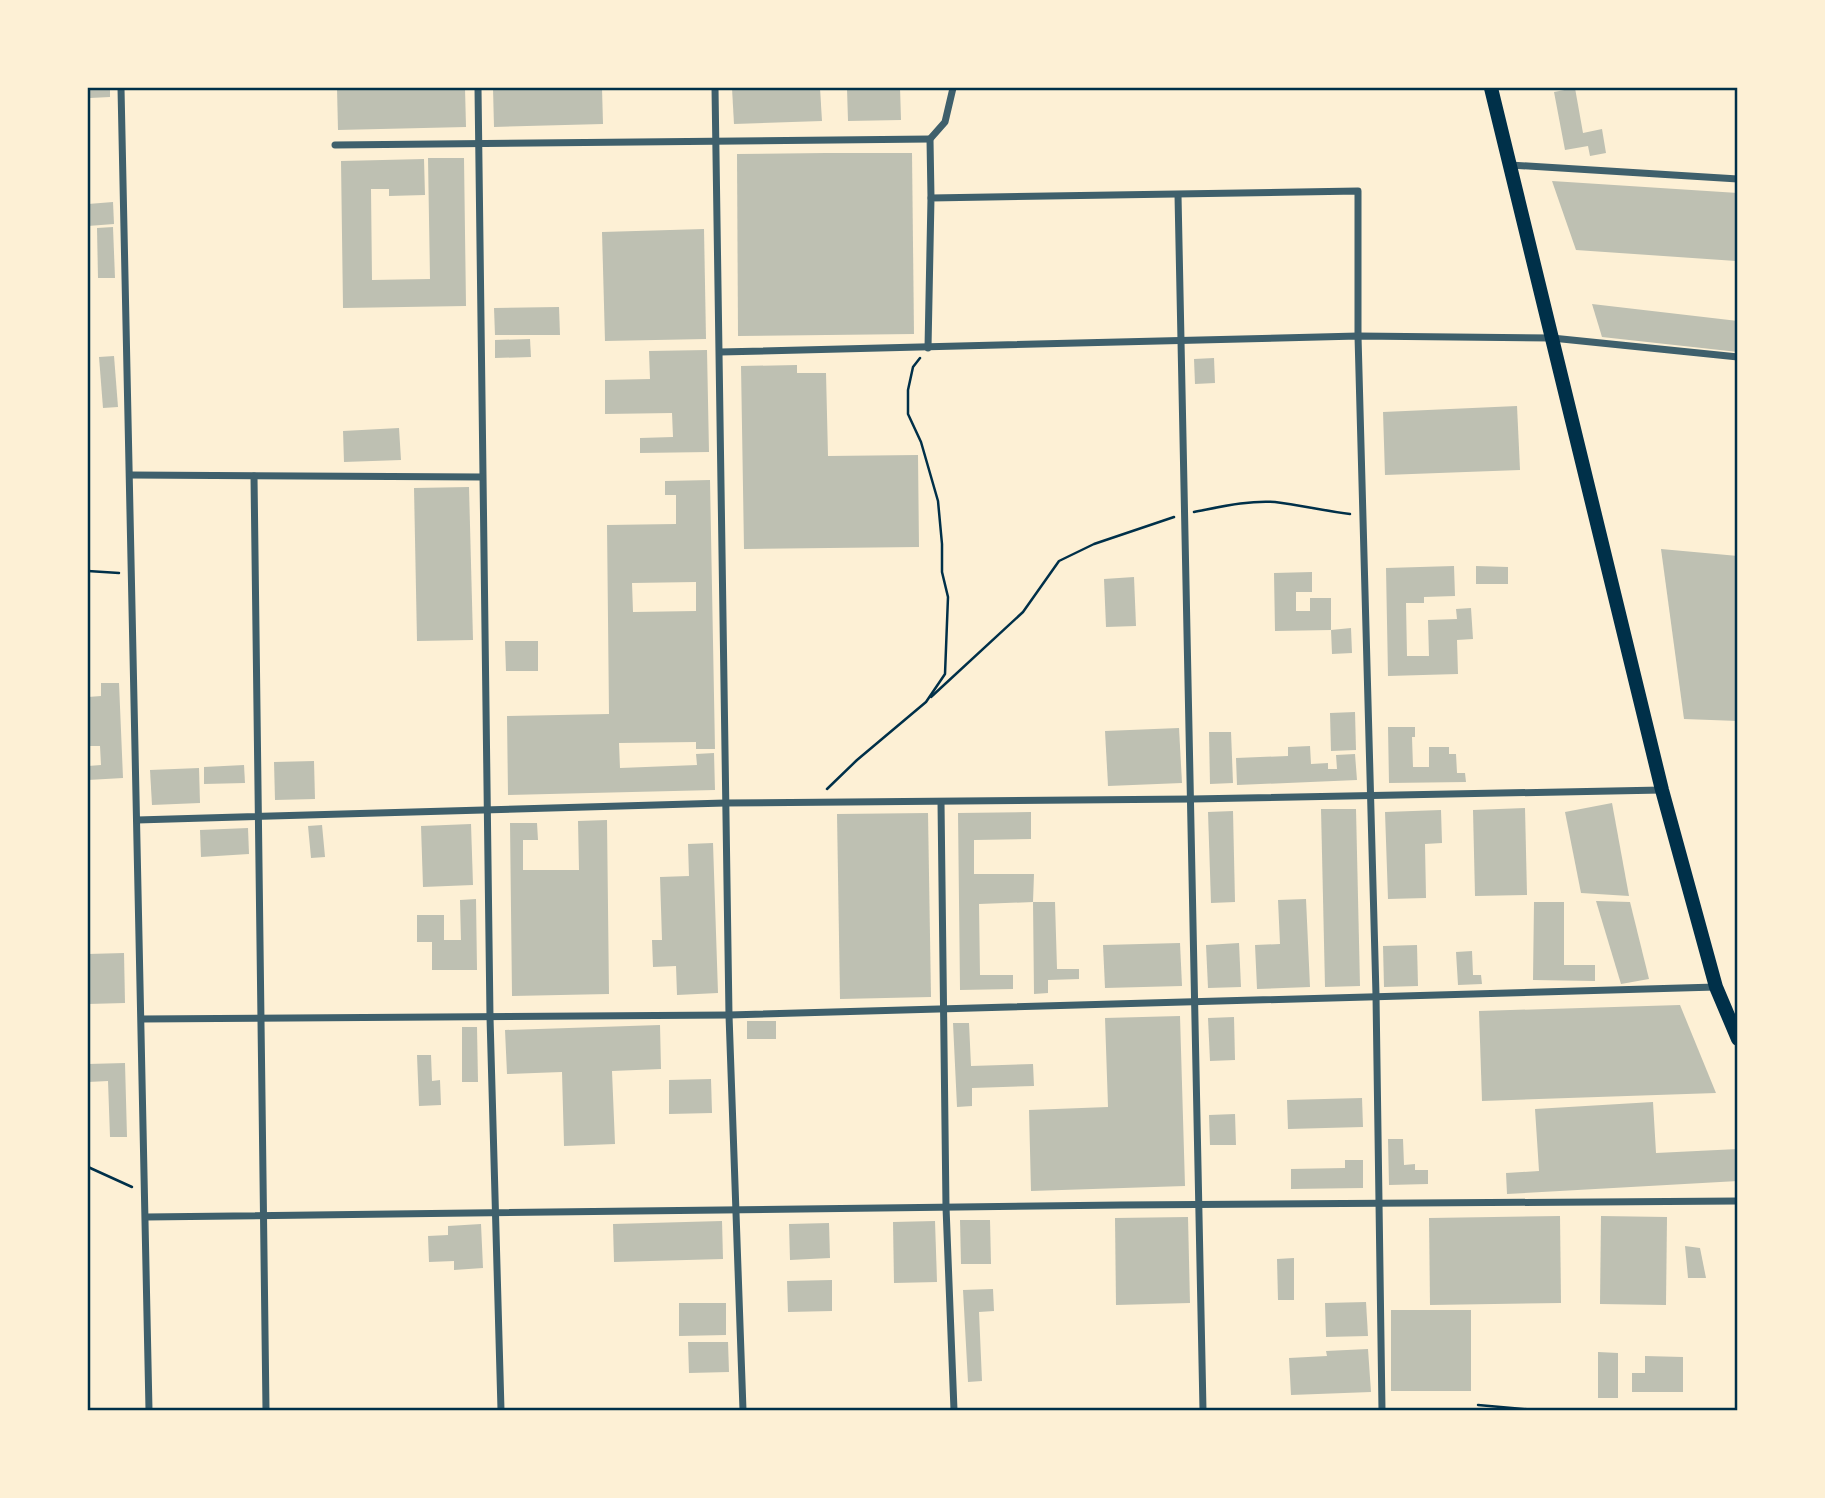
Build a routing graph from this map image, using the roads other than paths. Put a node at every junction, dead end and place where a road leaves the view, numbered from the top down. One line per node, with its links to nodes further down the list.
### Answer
1 (121, 88): 20 (street)
2 (478, 88): 8 (street)
3 (715, 88): 7 (street)
4 (953, 88): 6 (street)
5 (1491, 88): 10 (main road)
6 (930, 139): 7 (street); 13 (street)
7 (716, 140): 8 (street); 18 (street)
8 (478, 143): 9 (street); 22 (street)
9 (335, 145)
10 (1510, 165): 11 (street); 15 (main road)
11 (1738, 179)
12 (1178, 195): 13 (street); 14 (street); 16 (street)
13 (931, 198): 17 (street)
14 (1358, 336): 15 (street); 16 (street); 24 (street)
15 (1552, 338): 19 (street); 23 (main road)
16 (1182, 339): 17 (street); 25 (street)
17 (928, 348): 18 (street)
18 (720, 352): 27 (street)
19 (1738, 357)
20 (130, 475): 21 (street); 30 (street)
21 (254, 476): 22 (street); 29 (street)
22 (482, 477): 28 (street)
23 (1662, 790): 24 (street); 31 (main road)
24 (1371, 796): 25 (street); 32 (street)
25 (1192, 799): 26 (street); 33 (street)
26 (941, 802): 27 (street); 34 (street)
27 (725, 803): 28 (street); 35 (street)
28 (488, 810): 29 (street); 36 (street)
29 (258, 816): 30 (street); 37 (street)
30 (138, 820): 38 (street)
31 (1716, 986): 32 (street); 39 (main road)
32 (1376, 995): 33 (street); 41 (street)
33 (1195, 1001): 34 (street); 42 (street)
34 (943, 1009): 35 (street); 43 (street)
35 (729, 1015): 36 (street); 44 (street)
36 (490, 1017): 37 (street); 45 (street)
37 (262, 1018): 38 (street); 46 (street)
38 (142, 1019): 47 (street)
39 (1738, 1039)
40 (1738, 1201): 41 (street)
41 (1379, 1203): 42 (street); 54 (street)
42 (1199, 1205): 43 (street); 53 (street)
43 (946, 1207): 44 (street); 52 (street)
44 (735, 1210): 45 (street); 51 (street)
45 (496, 1213): 46 (street); 50 (street)
46 (265, 1216): 47 (street); 49 (street)
47 (146, 1217): 48 (street)
48 (149, 1410)
49 (266, 1410)
50 (501, 1410)
51 (743, 1410)
52 (954, 1410)
53 (1203, 1410)
54 (1382, 1410)

